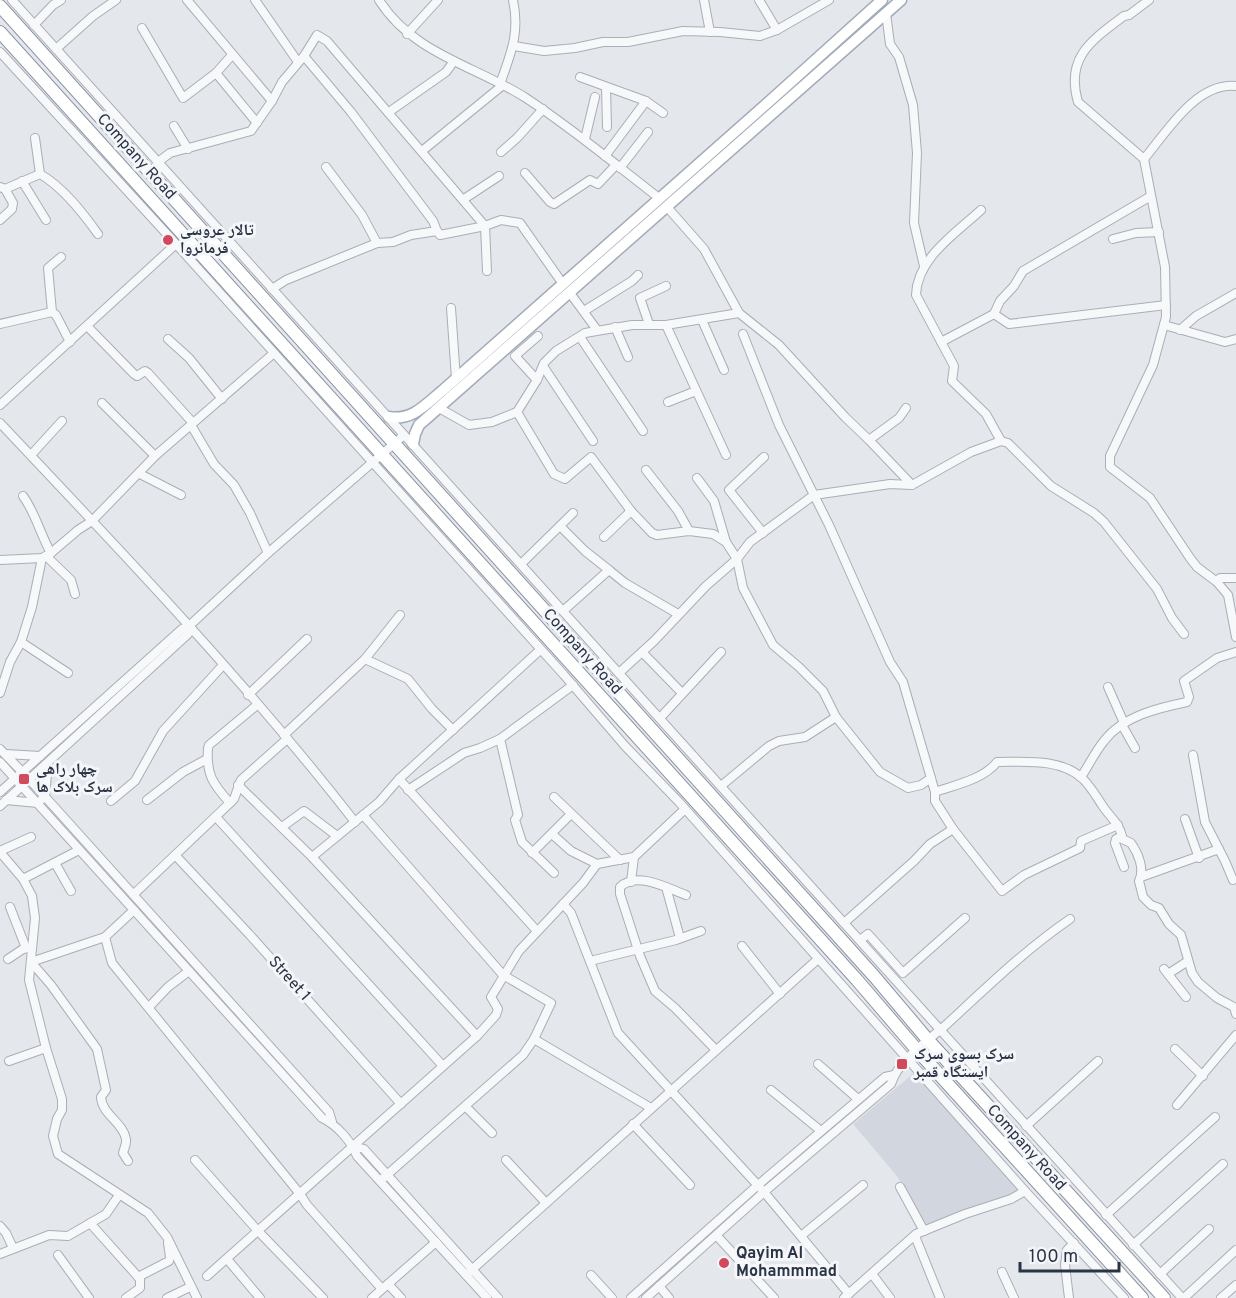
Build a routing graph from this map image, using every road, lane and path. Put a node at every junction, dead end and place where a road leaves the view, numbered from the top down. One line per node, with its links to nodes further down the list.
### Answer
1 (12, 0): 17 (street)
2 (61, 0): 17 (street)
3 (116, 0): 24 (street)
4 (187, 0): 26 (street)
5 (255, 0): 27 (street)
6 (379, 0): 22 (street)
7 (438, 0): 22 (street)
8 (513, 0): 23 (street)
9 (704, 0): 21 (street)
10 (759, 0): 19 (street)
11 (829, 0): 19 (street)
12 (882, 0): 57 (main road)
13 (901, 0): 16 (main road)
14 (1149, 0): 50 (street)
15 (0, 6): 95 (highway, Company Road)
16 (886, 13): 57 (main road); 74 (street)
17 (34, 25): 24 (street)
18 (142, 28): 29 (street)
19 (777, 30): 21 (street)
20 (0, 32): 134 (highway, Company Road)
21 (710, 32): 23 (street)
22 (407, 34): 28 (street)
23 (514, 46): 31 (street)
24 (56, 49): 51 (street)
25 (0, 52): 72 (street)
26 (232, 55): 29 (street); 35 (street)
27 (301, 59): 35 (street); 38 (street); 67 (street)
28 (454, 61): 31 (street); 38 (street)
29 (216, 73): 40 (street)
30 (580, 76): 33 (street)
31 (501, 84): 37 (street); 47 (street)
32 (1236, 86): 50 (street)
33 (606, 87): 36 (street); 42 (street)
34 (595, 97): 45 (street)
35 (272, 101): 40 (street)
36 (646, 101): 39 (street); 49 (street)
37 (543, 109): 45 (street); 48 (street)
38 (389, 112): 47 (street)
39 (663, 113)
40 (257, 123): 46 (street)
41 (174, 126): 46 (street)
42 (608, 127)
43 (648, 132): 52 (street)
44 (34, 138): 55 (street)
45 (585, 139): 49 (street)
46 (188, 149): 51 (street)
47 (422, 151): 61 (street)
48 (501, 152)
49 (605, 156): 52 (street)
50 (1144, 159): 60 (street)
51 (159, 162): 79 (street)
52 (618, 166): 54 (street); 62 (street)
53 (326, 167): 71 (street)
54 (525, 173)
55 (40, 174): 58 (street); 69 (street)
56 (499, 176): 61 (street)
57 (688, 180): 62 (main road)
58 (22, 181): 59 (street); 65 (street)
59 (3, 188): 64 (street)
60 (1151, 196): 68 (street); 86 (street)
61 (464, 199): 66 (street)
62 (663, 202): 78 (main road); 85 (street)
63 (981, 210): 74 (street)
64 (0, 220)
65 (46, 220)
66 (485, 226): 67 (street); 75 (street); 78 (street)
67 (437, 231): 71 (street)
68 (1159, 232): 70 (street); 81 (street)
69 (98, 234)
70 (1113, 239)
71 (376, 243): 79 (street)
72 (176, 244): 93 (street); 105 (street)
73 (61, 257): 84 (street)
74 (924, 266): 104 (street)
75 (487, 271)
76 (638, 275): 83 (street)
77 (666, 286): 90 (street)
78 (566, 288): 83 (street); 109 (main road); 116 (main road)
79 (272, 289): 87 (street)
80 (1236, 293): 97 (street)
81 (1166, 305): 86 (street); 92 (street)
82 (451, 308): 109 (street)
83 (584, 311): 96 (street)
84 (52, 312): 89 (street); 103 (street)
85 (739, 313): 88 (street); 125 (street)
86 (994, 314): 104 (street)
87 (301, 320): 95 (highway); 119 (street)
88 (702, 320): 91 (street); 108 (street)
89 (0, 324)
90 (649, 324): 91 (street); 94 (street)
91 (666, 325): 111 (street)
92 (1164, 325): 97 (street); 157 (street)
93 (87, 326): 103 (street); 122 (street)
94 (615, 327): 96 (street); 106 (street)
95 (291, 329): 128 (highway, Company Road)
96 (597, 330): 100 (street)
97 (1180, 330): 102 (street)
98 (743, 334): 140 (street)
99 (538, 336): 110 (street)
100 (580, 337): 107 (street); 123 (street)
101 (168, 339): 112 (street)
102 (1236, 339)
103 (70, 342): 115 (street)
104 (941, 342): 127 (street)
105 (274, 353): 112 (street); 134 (street)
106 (628, 357)
107 (543, 366): 110 (street); 126 (street)
108 (724, 370)
109 (456, 379): 119 (main road)
110 (537, 380): 118 (street)
111 (696, 391): 113 (street); 131 (street)
112 (222, 399): 122 (street)
113 (668, 402)
114 (102, 403): 132 (street)
115 (0, 405)
116 (439, 408): 118 (street); 129 (main road)
117 (906, 408): 125 (street)
118 (517, 412): 142 (street)
119 (389, 417): 124 (street)
120 (62, 421): 130 (street)
121 (0, 423): 130 (street)
122 (192, 424): 132 (street); 150 (street)
123 (644, 431)
124 (404, 435): 128 (street); 129 (street)
125 (869, 440): 138 (street)
126 (593, 441)
127 (1002, 441): 138 (street); 163 (street)
128 (394, 444): 134 (street); 276 (highway, Company Road)
129 (413, 444): 154 (street)
130 (30, 455): 144 (street)
131 (726, 455)
132 (155, 456): 136 (street)
133 (764, 457): 147 (street)
134 (376, 459): 150 (street); 167 (street); 280 (highway, Company Road)
135 (646, 470): 146 (street)
136 (140, 474): 139 (street); 144 (street)
137 (697, 478): 149 (street)
138 (912, 485): 140 (street)
139 (181, 495)
140 (814, 495): 147 (street); 196 (street)
141 (23, 496): 151 (street)
142 (631, 511): 146 (street); 148 (street)
143 (573, 513): 145 (street)
144 (92, 521): 151 (street); 162 (street)
145 (560, 526): 154 (street); 155 (street)
146 (689, 531): 149 (street)
147 (763, 533): 152 (street)
148 (604, 537)
149 (726, 542): 152 (street)
150 (268, 553): 162 (street)
151 (47, 556): 153 (street); 158 (street); 166 (street)
152 (737, 559): 160 (street); 181 (street)
153 (0, 560)
154 (521, 564): 159 (street)
155 (609, 570): 159 (street); 160 (street)
156 (1236, 578): 157 (street)
157 (1217, 582): 164 (street)
158 (75, 594)
159 (563, 611): 174 (street)
160 (678, 614): 168 (street)
161 (400, 615): 171 (street)
162 (189, 626): 172 (street); 190 (street); 192 (street)
163 (1184, 633)
164 (1236, 637)
165 (307, 639): 179 (street)
166 (21, 642): 173 (street); 177 (street)
167 (540, 650): 175 (street); 184 (street)
168 (642, 652): 174 (street); 178 (street)
169 (721, 652): 178 (street)
170 (1236, 652): 183 (street)
171 (365, 659): 184 (street); 185 (street)
172 (223, 665): 179 (street); 208 (street)
173 (68, 673)
174 (619, 673): 182 (street)
175 (573, 686): 186 (street); 212 (street)
176 (1108, 687): 183 (street)
177 (0, 693)
178 (682, 693): 182 (street)
179 (248, 695): 180 (street)
180 (257, 705): 185 (street); 191 (street)
181 (836, 717): 196 (street); 200 (street)
182 (660, 718): 200 (street)
183 (1123, 724): 187 (street); 194 (street)
184 (453, 730): 197 (street)
185 (285, 737): 199 (street); 217 (street)
186 (500, 739): 202 (street); 228 (street)
187 (1135, 748)
188 (1193, 755): 225 (street)
189 (1, 756): 190 (street); 193 (street); 195 (street)
190 (40, 756): 193 (street)
191 (207, 759): 207 (street); 211 (street)
192 (48, 764): 198 (street); 205 (street)
193 (22, 772): 195 (street); 198 (street)
194 (1081, 777): 204 (street); 218 (street)
195 (15, 778): 201 (street); 203 (street)
196 (931, 778): 204 (street)
197 (399, 779): 202 (street); 214 (street)
198 (30, 780): 201 (street); 205 (street)
199 (238, 785): 211 (street); 219 (street)
200 (721, 786): 252 (street)
201 (22, 787): 209 (street); 210 (street)
202 (408, 790): 253 (street)
203 (0, 792)
204 (935, 792): 220 (street)
205 (45, 796): 210 (street); 245 (street)
206 (554, 797): 213 (street)
207 (147, 800)
208 (111, 801)
209 (3, 803): 210 (street)
210 (38, 803): 226 (street)
211 (230, 803): 215 (street)
212 (685, 809): 231 (street); 262 (street)
213 (571, 814): 221 (street); 233 (street)
214 (363, 816): 217 (street); 267 (street)
215 (216, 817): 229 (street); 284 (street)
216 (1185, 819): 232 (street)
217 (356, 822): 222 (street)
218 (1118, 825): 220 (street); 224 (street)
219 (282, 827): 222 (street); 230 (street)
220 (953, 830): 252 (street)
221 (552, 834): 228 (street); 236 (street)
222 (337, 836): 230 (street)
223 (31, 837): 227 (street)
224 (1120, 838): 237 (street); 239 (street)
225 (1219, 849): 232 (street); 241 (street)
226 (79, 850): 235 (street); 249 (street)
227 (0, 851): 234 (street)
228 (532, 853): 238 (street)
229 (176, 856): 245 (street); 290 (street, Street 1)
230 (312, 857): 274 (street)
231 (634, 857): 233 (street); 242 (street)
232 (1199, 858): 239 (street)
233 (620, 860): 236 (street)
234 (3, 861): 240 (street)
235 (55, 863): 240 (street); 244 (street)
236 (597, 864): 247 (street)
237 (1124, 867)
238 (554, 873)
239 (1141, 877): 263 (street)
240 (23, 879): 259 (street)
241 (1233, 880)
242 (631, 882): 243 (street); 260 (street)
243 (666, 887): 246 (street); 256 (street)
244 (71, 891)
245 (134, 894): 295 (street)
246 (686, 895)
247 (563, 904): 253 (street); 265 (street)
248 (10, 907): 259 (street)
249 (134, 910): 255 (street); 266 (street)
250 (965, 918): 257 (street)
251 (1070, 920): 272 (street)
252 (844, 923): 257 (street)
253 (537, 931): 267 (street)
254 (701, 931): 256 (street)
255 (105, 937): 264 (street); 270 (street)
256 (680, 939): 260 (street)
257 (860, 940): 272 (street)
258 (742, 946): 268 (street)
259 (29, 948): 261 (street); 264 (street)
260 (638, 949): 265 (street); 279 (street)
261 (8, 959)
262 (818, 959): 268 (street); 280 (street)
263 (1188, 961): 269 (street); 271 (street)
264 (31, 962): 277 (street); 303 (street)
265 (590, 962): 287 (street)
266 (189, 971): 270 (street); 295 (street)
267 (503, 975): 274 (street); 275 (street)
268 (780, 994): 279 (street)
269 (1186, 997)
270 (148, 1008): 313 (street)
271 (1236, 1014)
272 (940, 1030): 276 (street); 297 (street)
273 (1236, 1035): 286 (street)
274 (477, 1036): 284 (street)
275 (534, 1039): 291 (street); 293 (street)
276 (928, 1040): 280 (street); 367 (highway, Company Road)
277 (46, 1048): 281 (street); 314 (street)
278 (1175, 1049): 286 (street)
279 (716, 1050): 287 (street)
280 (913, 1055): 285 (street); 311 (street); 366 (highway, Company Road)
281 (9, 1061)
282 (1098, 1061): 297 (street)
283 (818, 1064): 289 (street)
284 (443, 1066): 290 (street)
285 (894, 1075): 289 (street); 312 (street)
286 (1203, 1076): 292 (street)
287 (670, 1090): 293 (street); 308 (street)
288 (771, 1090): 298 (street)
289 (858, 1099): 298 (street)
290 (401, 1104): 300 (street)
291 (465, 1106): 299 (street); 305 (street)
292 (1177, 1106)
293 (651, 1108): 296 (street)
294 (1215, 1117): 316 (street)
295 (332, 1122): 300 (street)
296 (633, 1124): 307 (street); 315 (street)
297 (1026, 1126): 316 (street)
298 (821, 1131): 308 (street)
299 (492, 1133)
300 (353, 1146): 305 (street); 306 (street); 313 (street)
301 (195, 1160): 320 (street)
302 (506, 1160): 315 (street)
303 (128, 1161)
304 (1223, 1164): 328 (street)
305 (388, 1174): 306 (street); 334 (street)
306 (380, 1181): 326 (street)
307 (690, 1185)
308 (758, 1185): 312 (street); 357 (street)
309 (863, 1185): 324 (street)
310 (900, 1187): 321 (street)
311 (1025, 1191): 321 (street); 327 (street)
312 (764, 1192): 323 (street); 324 (street)
313 (300, 1194): 320 (street); 342 (street)
314 (119, 1195): 317 (street); 322 (street)
315 (546, 1203): 334 (street)
316 (1107, 1215): 328 (street)
317 (90, 1222): 329 (street); 340 (street)
318 (0, 1226): 329 (street)
319 (1209, 1229): 337 (street)
320 (258, 1231): 333 (street); 351 (street)
321 (924, 1231): 325 (street)
322 (167, 1236): 340 (street); 344 (street)
323 (717, 1236): 343 (street); 360 (street)
324 (801, 1236): 345 (street)
325 (915, 1236): 336 (street); 362 (street)
326 (436, 1242): 334 (street); 342 (street)
327 (1074, 1243): 364 (street); 365 (street)
328 (1133, 1245): 337 (street)
329 (13, 1248): 331 (street)
330 (1236, 1250): 368 (street)
331 (0, 1254)
332 (58, 1255): 346 (street)
333 (227, 1258): 339 (street); 350 (street)
334 (470, 1272): 354 (street); 355 (street)
335 (1002, 1272): 363 (street)
336 (872, 1274): 345 (street); 361 (street)
337 (1160, 1274): 368 (street)
338 (591, 1275): 356 (street)
339 (207, 1276)
340 (138, 1277): 347 (street)
341 (1236, 1285): 369 (street)
342 (385, 1286): 352 (street); 353 (street)
343 (659, 1286): 358 (street); 359 (street)
344 (190, 1287): 348 (street); 349 (street)
345 (847, 1296)
346 (89, 1298)
347 (126, 1298)
348 (166, 1298)
349 (197, 1298)
350 (260, 1298)
351 (323, 1298)
352 (372, 1298)
353 (401, 1298)
354 (487, 1298)
355 (498, 1298)
356 (612, 1298)
357 (631, 1298)
358 (646, 1298)
359 (669, 1298)
360 (774, 1298)
361 (890, 1298)
362 (940, 1298)
363 (1014, 1298)
364 (1069, 1298)
365 (1124, 1298)
366 (1142, 1298)
367 (1164, 1298)
368 (1183, 1298)
369 (1221, 1298)

